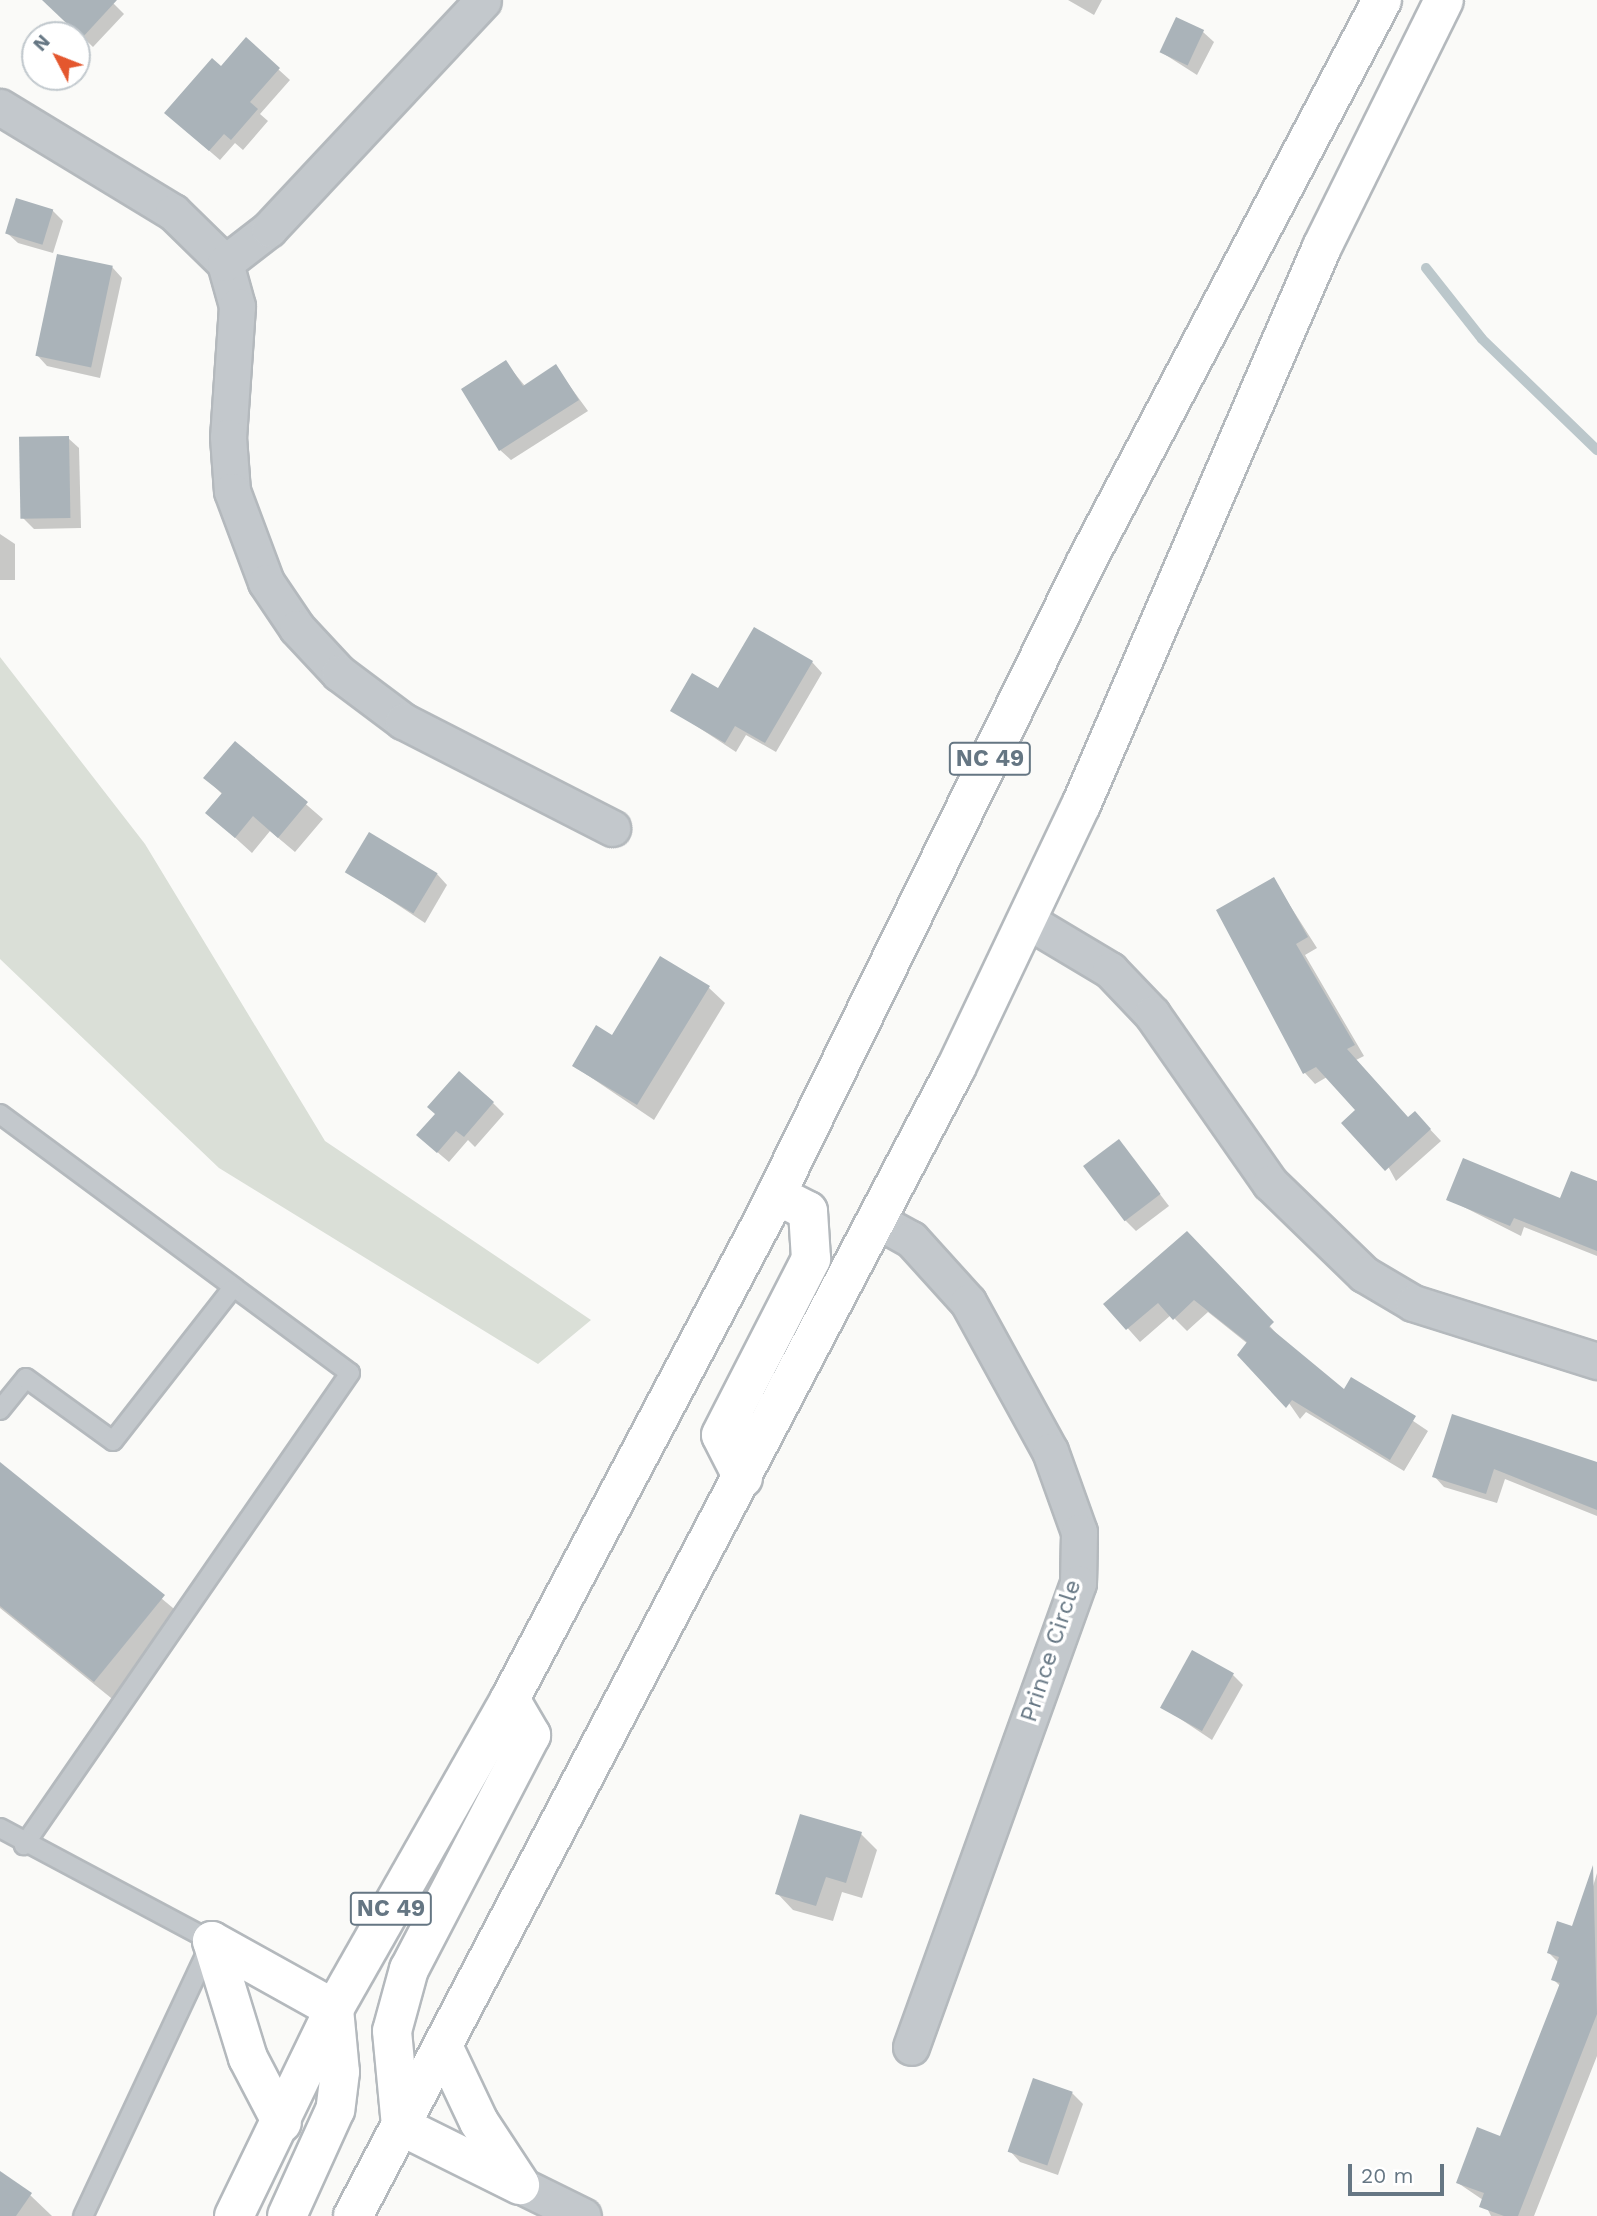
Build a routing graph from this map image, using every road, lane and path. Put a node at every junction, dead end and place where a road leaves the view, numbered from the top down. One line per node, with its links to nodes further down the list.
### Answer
1 (483, 0): 5 (street)
2 (1382, 0): 9 (highway, NC 49)
3 (1444, 0): 7 (highway)
4 (0, 107): 5 (street)
5 (225, 263): 6 (street)
6 (612, 828)
7 (1028, 921): 10 (highway); 12 (street)
8 (0, 1114): 11 (lane)
9 (776, 1195): 14 (highway); 15 (highway, NC 49)
10 (878, 1221): 14 (highway); 20 (street, Prince Circle)
11 (231, 1290): 13 (lane); 17 (lane)
12 (1597, 1360)
13 (0, 1410)
14 (743, 1478): 21 (highway)
15 (510, 1699): 19 (highway, NC 49); 23 (highway)
16 (0, 1828): 17 (lane)
17 (24, 1845): 18 (lane)
18 (212, 1941): 19 (highway); 22 (highway); 25 (lane)
19 (334, 2009): 22 (highway, NC 49); 27 (highway)
20 (911, 2047)
21 (444, 2048): 23 (highway); 24 (highway)
22 (282, 2123): 26 (highway, NC 49)
23 (401, 2126): 24 (highway); 28 (highway)
24 (520, 2185): 29 (street)
25 (83, 2216)
26 (234, 2216)
27 (287, 2216)
28 (353, 2216)
29 (583, 2216)

